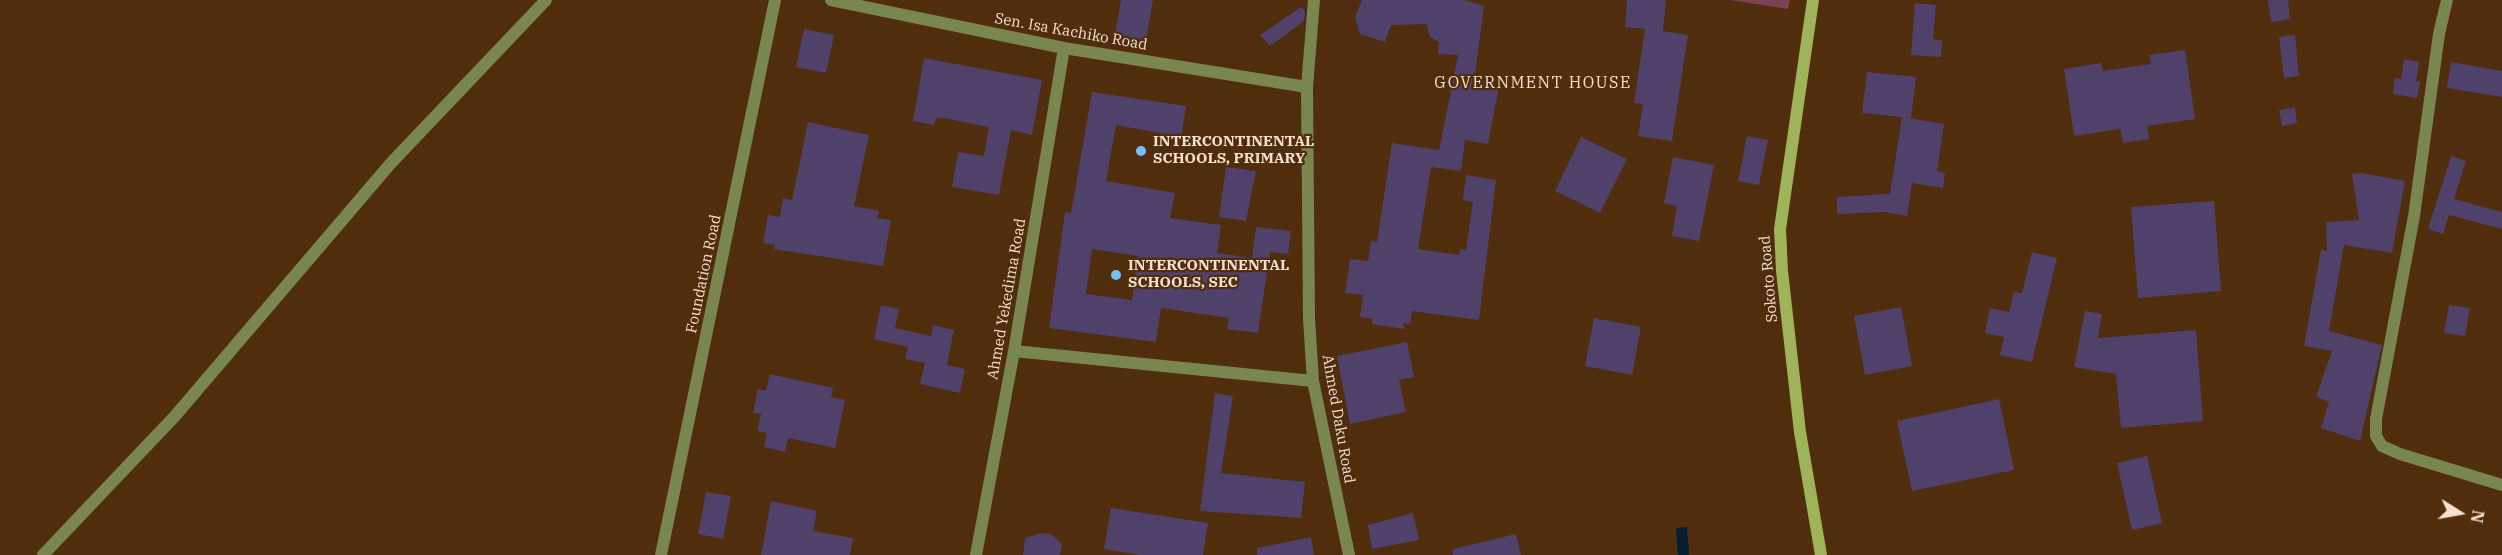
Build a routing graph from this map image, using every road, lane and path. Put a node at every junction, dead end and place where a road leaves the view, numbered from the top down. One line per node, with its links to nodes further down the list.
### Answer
1 (546, 0): 12 (street)
2 (776, 0): 13 (street, Foundation Road)
3 (831, 0): 7 (street, Sen. Isa Kachiko Road)
4 (1314, 0): 8 (street, Ahmed Daku Road)
5 (1813, 0): 16 (street, Sokoto Road)
6 (2447, 0): 11 (street)
7 (1064, 48): 8 (street, Sen. Isa Kachiko Road); 9 (street, Ahmed Yekedima Road)
8 (1307, 87): 10 (street, Ahmed Daku Road)
9 (1014, 351): 10 (street); 14 (street, Ahmed Yekedima Road)
10 (1313, 381): 15 (street, Ahmed Daku Road)
11 (2502, 485)
12 (43, 555)
13 (661, 555)
14 (976, 555)
15 (1349, 555)
16 (1821, 555)

